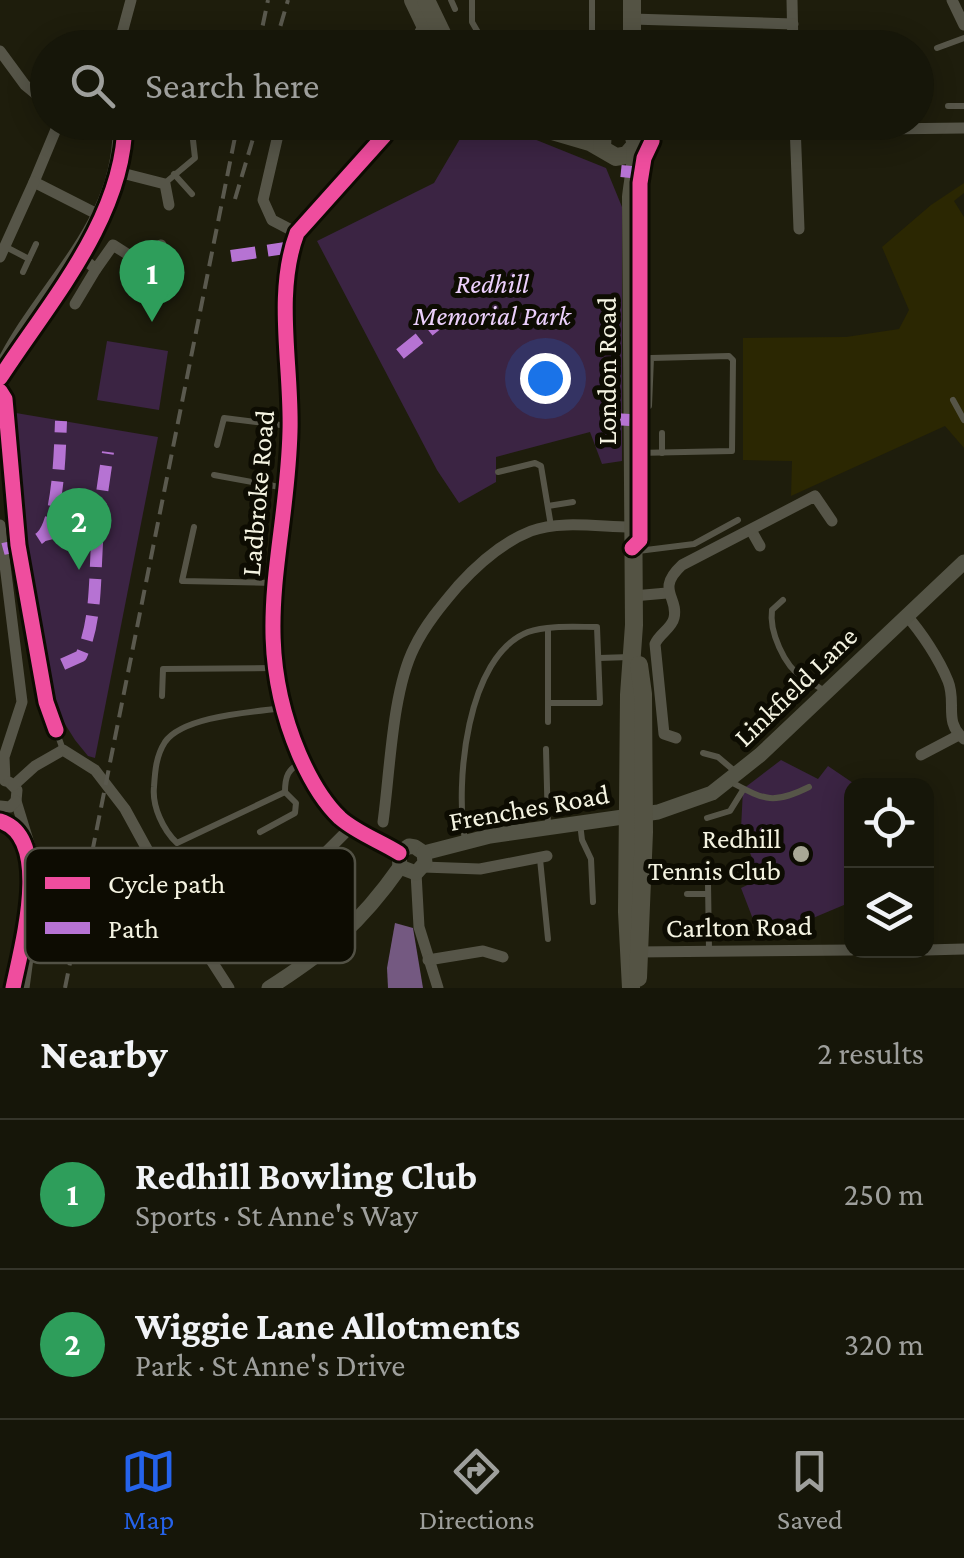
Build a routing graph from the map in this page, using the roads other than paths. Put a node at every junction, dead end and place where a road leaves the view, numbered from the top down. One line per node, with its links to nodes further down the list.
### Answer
1 (130, 0): 13 (street)
2 (413, 0): 14 (main road)
3 (426, 0): 15 (main road)
4 (451, 0): 9 (lane)
5 (472, 0): 16 (lane)
6 (592, 0): 17 (lane)
7 (792, 0): 11 (street)
8 (952, 0): 12 (street)
9 (455, 9)
10 (632, 9): 11 (street)
11 (793, 24): 18 (street)
12 (964, 24)
13 (122, 30)
14 (431, 30)
15 (434, 30)
16 (477, 30)
17 (592, 30)
18 (793, 30)
19 (964, 38): 20 (lane)
20 (937, 48)
21 (0, 51): 22 (street)
22 (30, 88)
23 (948, 106): 24 (lane)
24 (964, 106)
25 (934, 128): 26 (street)
26 (964, 128)
27 (52, 140): 36 (street)
28 (117, 140): 34 (street)
29 (193, 140): 35 (lane)
30 (276, 140): 41 (street)
31 (381, 140): 41 (street)
32 (623, 140): 52 (main road, London Road)
33 (796, 140): 40 (street)
34 (114, 171): 35 (street); 39 (street)
35 (169, 179): 37 (lane); 38 (street)
36 (34, 182): 39 (street); 42 (street)
37 (192, 194)
38 (169, 205)
39 (98, 215): 45 (street)
40 (799, 230)
41 (297, 234): 55 (street, Ladbroke Road)
42 (4, 242): 46 (lane)
43 (36, 244): 46 (lane)
44 (162, 245): 47 (street)
45 (77, 254): 47 (street); 50 (street)
46 (29, 259): 48 (lane)
47 (96, 269): 49 (street)
48 (23, 272)
49 (75, 304)
50 (0, 367)
51 (953, 400): 54 (lane)
52 (640, 405): 53 (lane); 58 (main road, London Road); 59 (lane)
53 (659, 405)
54 (964, 420)
55 (290, 426): 57 (lane); 62 (street, Ladbroke Road)
56 (662, 433): 59 (lane)
57 (217, 445)
58 (631, 453): 59 (lane); 70 (main road, London Road)
59 (662, 453)
60 (498, 472): 64 (lane)
61 (214, 475): 62 (lane)
62 (286, 488): 75 (street, Ladbroke Road)
63 (573, 502): 64 (lane)
64 (548, 506): 69 (lane)
65 (738, 520): 73 (lane)
66 (832, 521): 71 (street)
67 (0, 525): 79 (street)
68 (194, 527): 75 (lane)
69 (552, 527): 70 (street); 107 (street)
70 (631, 527): 73 (main road, London Road)
71 (751, 530): 72 (street); 76 (street)
72 (760, 546)
73 (632, 552): 77 (main road, London Road)
74 (964, 562): 80 (street, Linkfield Lane)
75 (274, 583): 85 (street, Ladbroke Road)
76 (667, 593): 77 (street); 93 (street)
77 (633, 596): 81 (main road, London Road)
78 (783, 600): 86 (lane)
79 (6, 615): 100 (street)
80 (906, 615): 86 (street, Linkfield Lane); 92 (street)
81 (634, 625): 83 (main road, London Road); 105 (main road, London Road)
82 (548, 630): 84 (lane); 88 (lane); 112 (lane)
83 (632, 657): 84 (lane); 105 (main road, London Road)
84 (599, 658): 88 (lane)
85 (274, 668): 87 (lane); 89 (street, Ladbroke Road)
86 (826, 692): 99 (street, Linkfield Lane)
87 (162, 696)
88 (548, 702): 90 (lane)
89 (282, 708): 98 (street, Ladbroke Road); 102 (lane)
90 (548, 722)
91 (56, 730): 95 (lane)
92 (962, 737): 97 (street)
93 (676, 738)
94 (546, 749): 110 (lane)
95 (64, 750): 100 (street); 114 (street)
96 (703, 753): 99 (lane)
97 (921, 755)
98 (303, 762): 102 (lane); 109 (street, Ladbroke Road)
99 (737, 782): 101 (lane); 105 (street, Linkfield Lane); 106 (lane)
100 (6, 783): 103 (street)
101 (809, 786)
102 (285, 792): 111 (lane)
103 (16, 801): 104 (street); 113 (street)
104 (0, 806)
105 (636, 815): 108 (street, Frenches Road); 128 (main road, London Road)
106 (707, 818)
107 (383, 822)
108 (580, 822): 110 (street, Frenches Road); 121 (lane)
109 (351, 826): 115 (street); 117 (street, Ladbroke Road)
110 (548, 827): 112 (street, Frenches Road)
111 (260, 832)
112 (465, 842): 117 (street, Frenches Road)
113 (30, 848)
114 (146, 848)
115 (330, 848)
116 (543, 857): 117 (street); 123 (lane)
117 (412, 863): 122 (street); 130 (street)
118 (708, 883): 120 (lane)
119 (687, 894): 120 (lane)
120 (708, 894): 127 (lane)
121 (593, 902)
122 (355, 925)
123 (548, 939)
124 (964, 949): 126 (street)
125 (844, 950): 127 (street, Carlton Road)
126 (934, 950)
127 (709, 951): 128 (street, Carlton Road)
128 (634, 952): 138 (main road, London Road)
129 (504, 957): 130 (street)
130 (428, 960): 137 (street)
131 (27, 963): 134 (street)
132 (213, 963): 135 (street)
133 (308, 963): 136 (street)
134 (24, 988)
135 (229, 988)
136 (270, 988)
137 (438, 988)
138 (634, 988)

